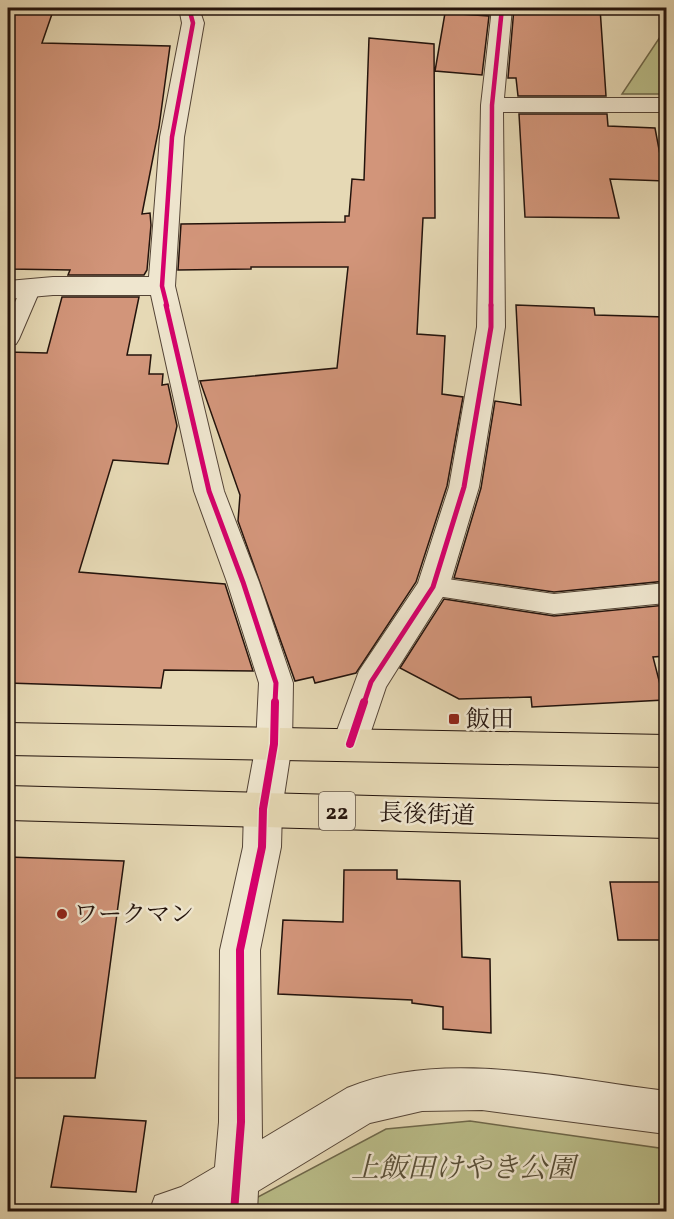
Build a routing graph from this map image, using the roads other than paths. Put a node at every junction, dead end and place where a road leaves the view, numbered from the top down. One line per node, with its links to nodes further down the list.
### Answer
1 (189, 8): 5 (street)
2 (497, 8): 3 (street)
3 (492, 105): 4 (street); 8 (street)
4 (666, 105)
5 (162, 286): 6 (street); 11 (street)
6 (19, 290): 7 (lane)
7 (8, 339)
8 (433, 587): 9 (lane); 12 (street)
9 (666, 593)
10 (8, 739): 11 (main road)
11 (274, 744): 12 (main road); 15 (street)
12 (350, 744): 13 (main road)
13 (666, 751)
14 (8, 803): 15 (main road, 長後街道 / 22)
15 (263, 809): 16 (main road, 長後街道 / 22); 18 (street)
16 (666, 821)
17 (666, 1113): 18 (street)
18 (235, 1196): 19 (street)
19 (171, 1212)

